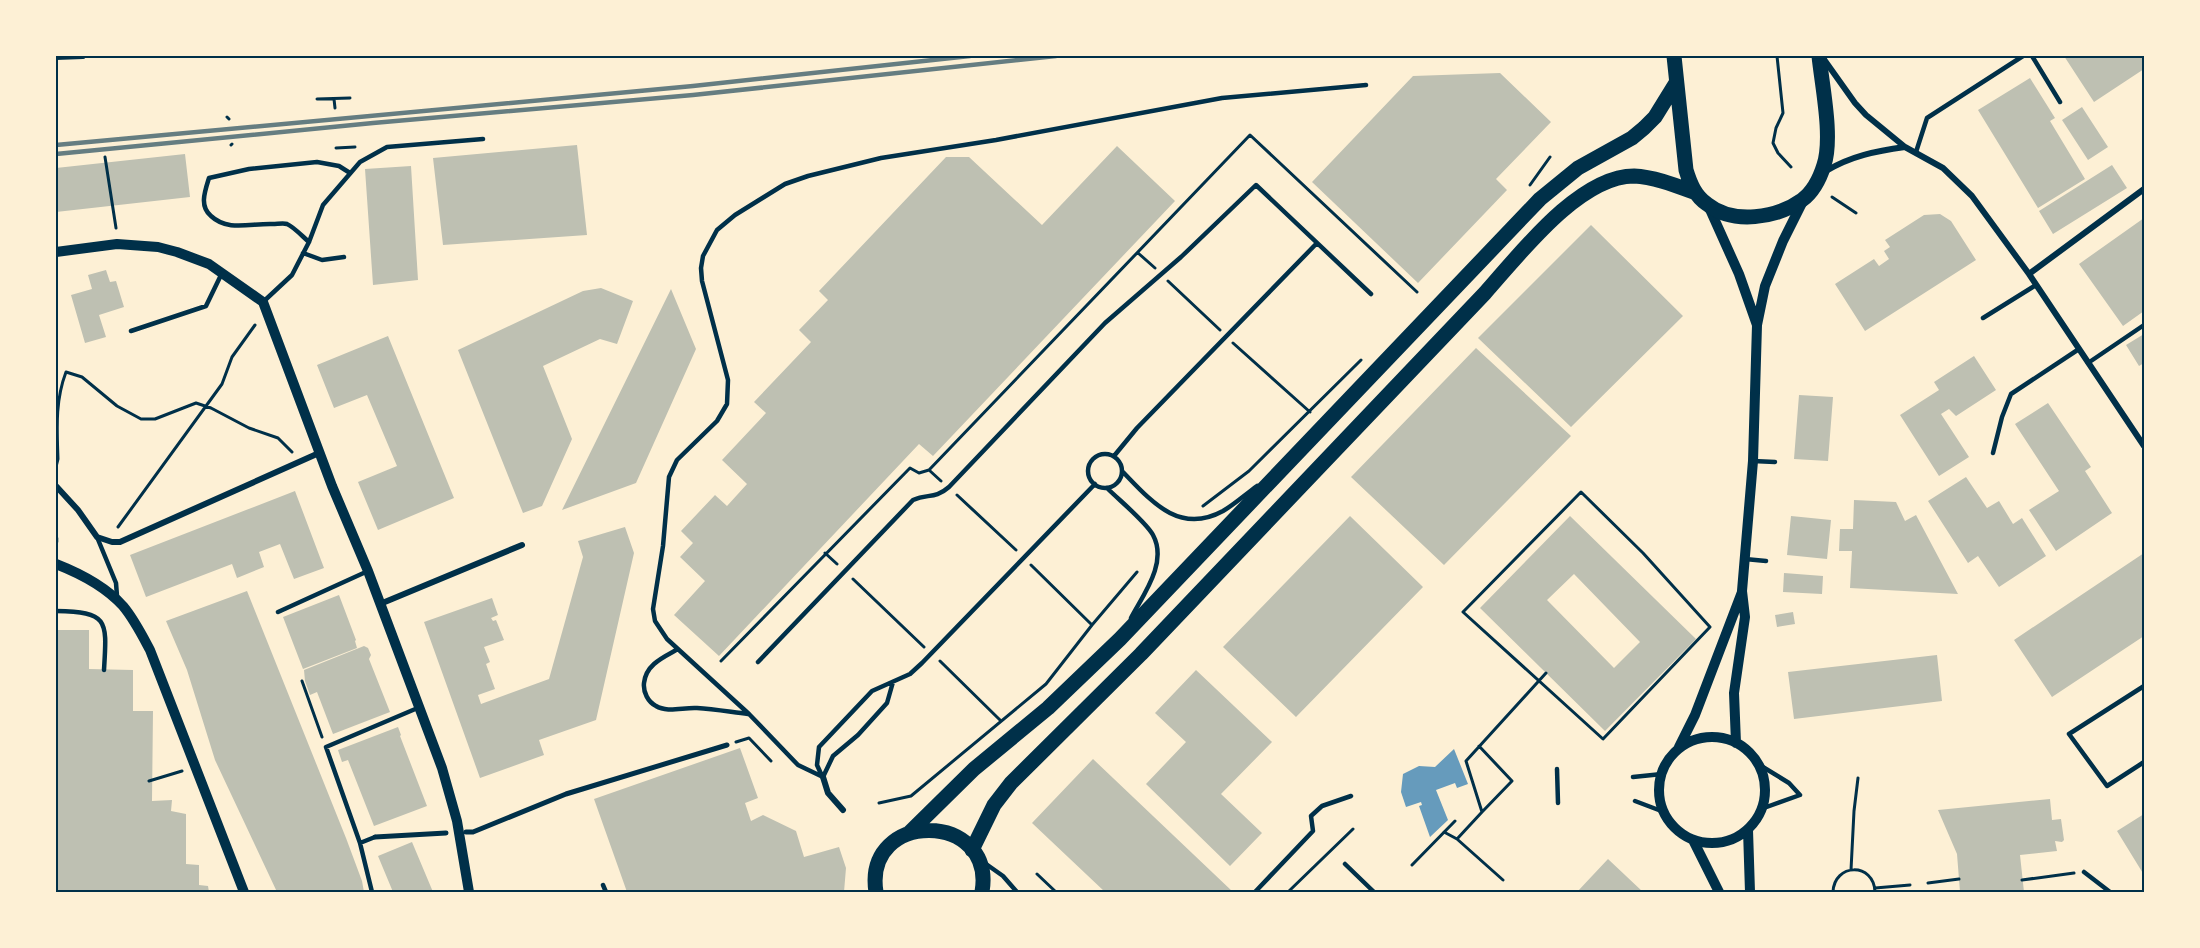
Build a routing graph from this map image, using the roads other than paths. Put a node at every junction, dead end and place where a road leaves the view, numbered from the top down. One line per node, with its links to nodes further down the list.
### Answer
1 (83, 56): 6 (street)
2 (1674, 56): 7 (main road)
3 (1820, 56): 11 (street); 14 (main road)
4 (2023, 56): 12 (lane)
5 (2032, 56): 9 (lane)
6 (56, 57)
7 (1676, 83): 16 (main road); 40 (main road)
8 (1366, 85): 58 (lane)
9 (2060, 102)
10 (483, 139): 13 (lane)
11 (1905, 147): 12 (street); 14 (street)
12 (1916, 152): 25 (street)
13 (350, 173): 19 (lane); 19 (lane)
14 (1820, 175): 17 (main road)
15 (2145, 189): 25 (street)
16 (1696, 193): 18 (main road); 87 (main road)
17 (1804, 199): 18 (main road); 31 (street)
18 (1708, 205): 31 (street)
19 (309, 242): 22 (lane)
20 (1317, 243): 27 (lane); 38 (lane); 59 (lane)
21 (56, 252): 24 (street)
22 (303, 253): 23 (lane); 28 (lane)
23 (344, 257)
24 (223, 272): 28 (street); 32 (lane)
25 (2029, 274): 26 (street)
26 (2036, 285): 29 (lane); 33 (street)
27 (1371, 294)
28 (263, 302): 36 (street)
29 (1983, 318)
30 (2145, 325): 34 (lane)
31 (1757, 326): 39 (street)
32 (131, 331)
33 (2079, 349): 34 (street); 37 (lane)
34 (2088, 363): 35 (street)
35 (2145, 446)
36 (319, 453): 46 (street); 51 (street)
37 (1993, 453)
38 (1114, 456): 42 (lane); 43 (lane)
39 (1753, 460): 41 (lane); 48 (street)
40 (1290, 462): 42 (lane); 57 (main road)
41 (1775, 462)
42 (1122, 471): 45 (lane)
43 (1095, 484): 45 (lane); 61 (lane)
44 (56, 486): 46 (street)
45 (1107, 488): 57 (lane)
46 (97, 537): 53 (lane)
47 (522, 545): 54 (street)
48 (1745, 559): 49 (lane); 52 (street)
49 (1766, 561)
50 (56, 564): 53 (street)
51 (368, 571): 54 (street); 56 (lane)
52 (1742, 591): 65 (street); 67 (street)
53 (117, 599): 91 (street)
54 (380, 604): 63 (street)
55 (56, 611): 60 (lane)
56 (278, 612)
57 (1120, 639): 82 (main road)
58 (678, 649): 64 (lane); 64 (lane)
59 (758, 662)
60 (104, 670)
61 (893, 682): 72 (lane); 72 (lane)
62 (2145, 686): 68 (lane)
63 (420, 707): 86 (lane); 93 (street)
64 (748, 714): 72 (lane)
65 (1736, 743): 67 (street); 69 (street)
66 (727, 745): 81 (street)
67 (1679, 748): 71 (street)
68 (2145, 762)
69 (1758, 764): 77 (street); 77 (lane)
70 (1557, 769): 76 (lane)
71 (1662, 774): 73 (lane); 79 (street)
72 (823, 777): 78 (street)
73 (1633, 777)
74 (1351, 796): 98 (lane)
75 (1635, 801): 79 (lane)
76 (1558, 803)
77 (1761, 809): 80 (street)
78 (843, 810)
79 (1664, 812): 85 (street)
80 (1748, 830): 85 (street); 101 (street)
81 (466, 832)
82 (909, 833): 87 (main road); 95 (main road)
83 (446, 834): 84 (street)
84 (375, 837): 86 (lane)
85 (1693, 840): 100 (street)
86 (360, 843): 92 (lane)
87 (974, 854): 96 (main road); 97 (lane)
88 (1345, 864): 99 (lane)
89 (2085, 872): 102 (lane)
90 (603, 885): 94 (lane)
91 (243, 892)
92 (372, 892)
93 (468, 892)
94 (606, 892)
95 (876, 892)
96 (982, 892)
97 (1017, 892)
98 (1255, 892)
99 (1374, 892)
100 (1719, 892)
101 (1750, 892)
102 (2110, 892)

